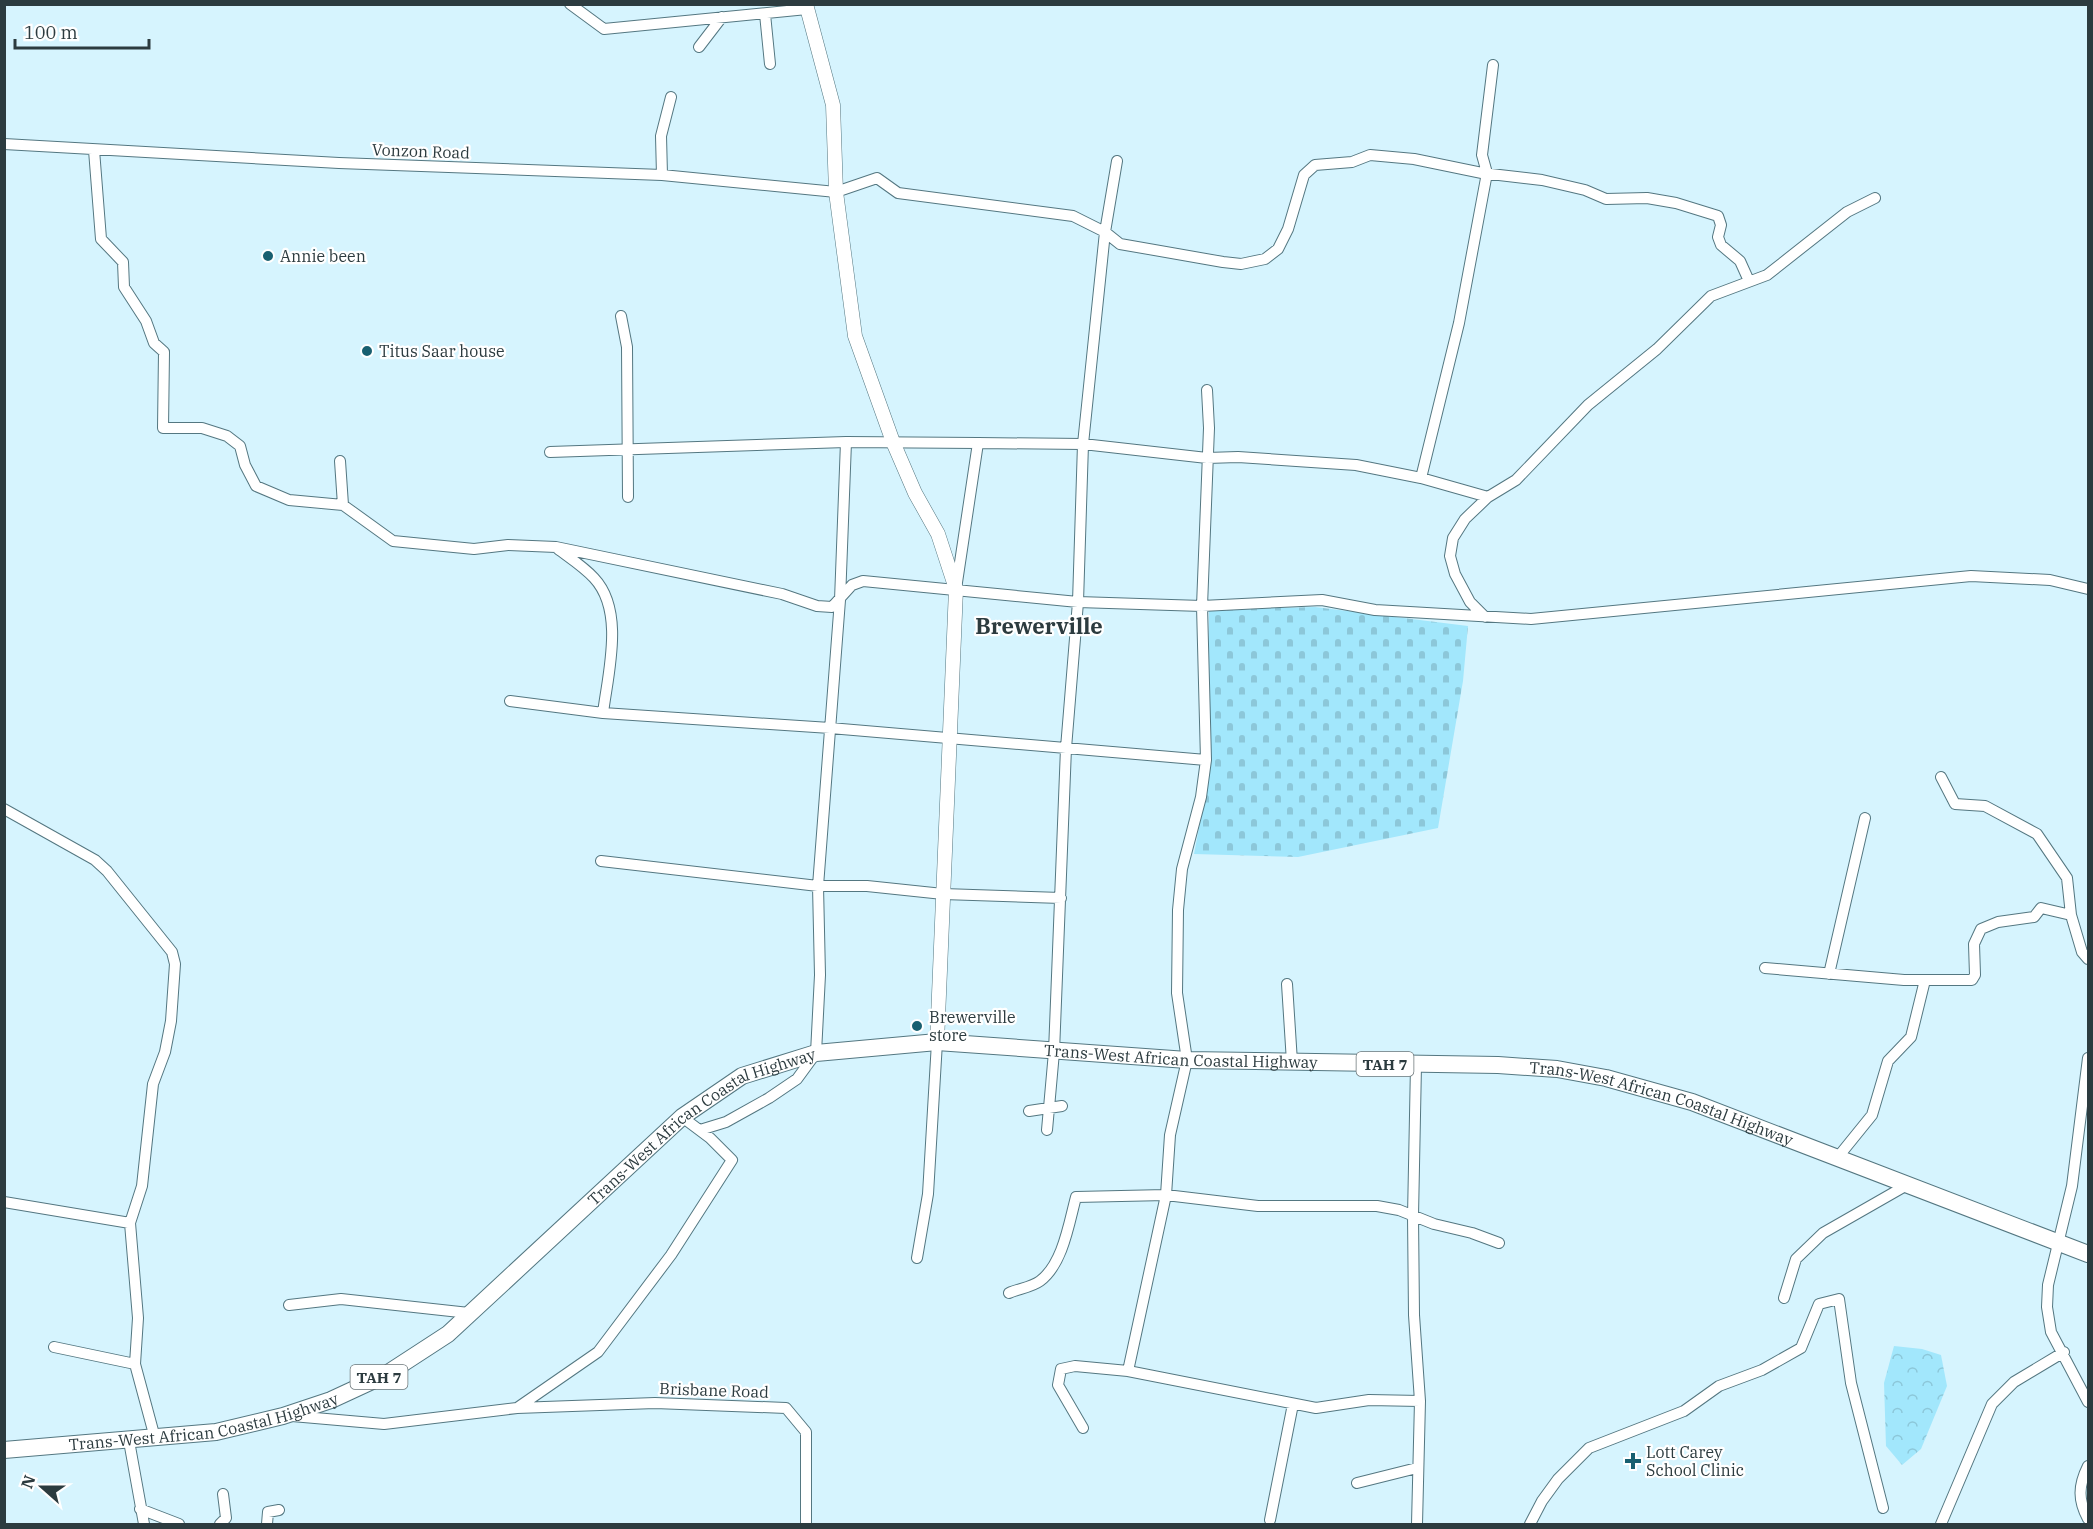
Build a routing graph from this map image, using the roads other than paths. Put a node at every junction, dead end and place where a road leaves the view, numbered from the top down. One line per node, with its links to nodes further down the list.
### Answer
1 (570, 4): 4 (street)
2 (807, 7): 3 (street); 14 (main road)
3 (765, 14): 4 (street); 6 (street)
4 (722, 17): 5 (street)
5 (699, 48)
6 (770, 64)
7 (1493, 64): 12 (street)
8 (671, 98): 13 (street)
9 (4, 144): 10 (street, Vonzon Road)
10 (94, 150): 13 (street, Vonzon Road); 31 (street)
11 (1117, 161): 16 (street)
12 (1487, 173): 16 (street); 17 (street); 28 (street)
13 (662, 175): 14 (street, Vonzon Road)
14 (836, 192): 16 (street); 21 (main road)
15 (1875, 198): 17 (street)
16 (1105, 232): 23 (street)
17 (1749, 281): 30 (street)
18 (621, 316): 24 (street)
19 (1207, 390): 26 (street)
20 (846, 442): 21 (street); 24 (street); 35 (street)
21 (893, 442): 22 (street); 33 (main road)
22 (978, 443): 23 (street); 33 (street)
23 (1083, 444): 26 (street); 36 (street)
24 (628, 450): 25 (street); 29 (street)
25 (550, 452)
26 (1207, 458): 28 (street); 37 (street)
27 (340, 461): 31 (street)
28 (1421, 478): 30 (street)
29 (628, 496)
30 (1488, 497): 38 (street)
31 (343, 505): 32 (street)
32 (556, 547): 35 (street); 40 (street)
33 (956, 589): 35 (street); 36 (street); 42 (main road)
34 (2088, 589): 38 (street)
35 (840, 600): 41 (street)
36 (1078, 602): 37 (street); 43 (street)
37 (1202, 606): 38 (street); 44 (street)
38 (1485, 617)
39 (510, 701): 40 (street)
40 (603, 713): 41 (street)
41 (830, 728): 42 (street); 49 (street)
42 (949, 739): 43 (street); 50 (main road)
43 (1066, 748): 44 (street); 51 (street)
44 (1206, 760): 62 (street)
45 (1941, 777): 52 (street)
46 (4, 809): 76 (street)
47 (1865, 818): 55 (street)
48 (601, 861): 49 (street)
49 (818, 886): 50 (street); 60 (street)
50 (943, 894): 51 (street); 58 (main road)
51 (1061, 898): 59 (street)
52 (2071, 915): 53 (street); 56 (street)
53 (2088, 959)
54 (1765, 968): 55 (street)
55 (1829, 974): 56 (street)
56 (1924, 980): 71 (street)
57 (1287, 984): 63 (street)
58 (937, 1042): 59 (highway, Trans-West African Coastal Highway / TAH 7); 60 (highway, Trans-West African Coastal Highway / TAH 7); 80 (street)
59 (1054, 1052): 62 (highway, Trans-West African Coastal Highway / TAH 7); 66 (street)
60 (816, 1053): 68 (highway, Trans-West African Coastal Highway / TAH 7); 69 (street)
61 (2088, 1058): 78 (street)
62 (1187, 1060): 63 (highway, Trans-West African Coastal Highway / TAH 7); 73 (street)
63 (1292, 1062): 64 (highway, Trans-West African Coastal Highway / TAH 7)
64 (1416, 1065): 71 (highway, Trans-West African Coastal Highway / TAH 7); 75 (street)
65 (1062, 1106): 66 (street)
66 (1048, 1110): 67 (street); 70 (street)
67 (1029, 1111)
68 (682, 1117): 69 (street); 84 (highway, Trans-West African Coastal Highway / TAH 7)
69 (700, 1130): 92 (street)
70 (1047, 1130)
71 (1838, 1157): 72 (highway, Trans-West African Coastal Highway / TAH 7)
72 (1907, 1185): 78 (highway, Trans-West African Coastal Highway / TAH 7); 82 (street)
73 (1166, 1195): 75 (street); 81 (street); 88 (street)
74 (4, 1202): 76 (street)
75 (1413, 1216): 77 (street); 89 (street)
76 (130, 1223): 87 (street)
77 (1499, 1243)
78 (2060, 1243): 79 (highway, Trans-West African Coastal Highway / TAH 7); 86 (street)
79 (2088, 1254)
80 (917, 1258)
81 (1009, 1293)
82 (1784, 1298)
83 (290, 1305): 84 (street)
84 (469, 1313): 93 (highway, Trans-West African Coastal Highway / TAH 7)
85 (54, 1347): 87 (street)
86 (2064, 1352): 90 (street); 114 (street)
87 (135, 1364): 95 (street)
88 (1128, 1371): 91 (street); 94 (street)
89 (1420, 1401): 91 (street); 99 (street)
90 (2088, 1402)
91 (1293, 1404): 106 (street)
92 (517, 1408): 93 (street, Brisbane Road); 111 (street, Brisbane Road)
93 (283, 1416): 95 (highway, Trans-West African Coastal Highway / TAH 7)
94 (1083, 1428)
95 (155, 1438): 96 (highway, Trans-West African Coastal Highway / TAH 7)
96 (129, 1441): 97 (highway, Trans-West African Coastal Highway / TAH 7); 103 (street)
97 (4, 1450)
98 (2088, 1466): 105 (street)
99 (1417, 1468): 100 (street); 112 (street)
100 (1357, 1484)
101 (224, 1494): 109 (street)
102 (1883, 1508): 113 (street)
103 (140, 1509): 107 (street); 108 (street)
104 (279, 1510): 110 (street)
105 (2088, 1519)
106 (1270, 1521)
107 (144, 1524)
108 (179, 1524)
109 (220, 1524)
110 (267, 1524)
111 (806, 1524)
112 (1417, 1524)
113 (1530, 1524)
114 (1941, 1524)

